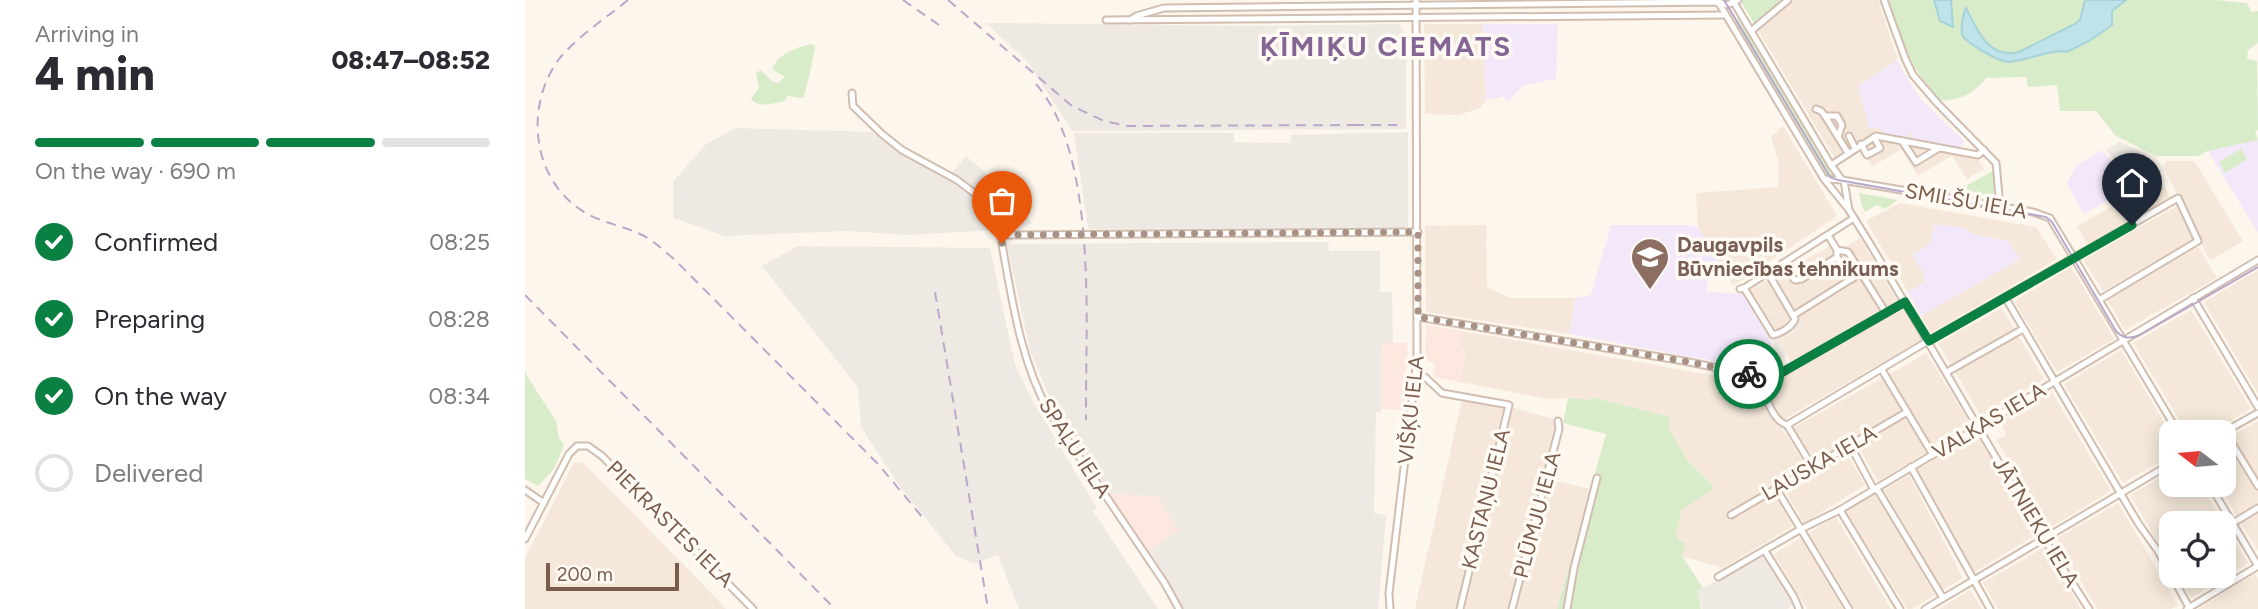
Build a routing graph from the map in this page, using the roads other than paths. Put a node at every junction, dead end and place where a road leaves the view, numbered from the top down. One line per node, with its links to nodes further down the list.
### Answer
1 (1788, 0): 17 (street)
2 (1884, 0): 27 (street)
3 (1718, 1): 5 (street); 6 (street); 10 (street, JĀTNIEKU IELA)
4 (1735, 1): 6 (street); 17 (street, JĀTNIEKU IELA)
5 (1416, 2): 8 (street); 13 (street, VIŠĶU IELA)
6 (1727, 5): 10 (street)
7 (1281, 6): 8 (street); 9 (street); 11 (street)
8 (1332, 6): 12 (street)
9 (1164, 8): 15 (street); 16 (street)
10 (1726, 15): 13 (street); 30 (street, JĀTNIEKU IELA)
11 (1282, 18): 12 (street); 16 (street)
12 (1332, 18): 13 (street)
13 (1416, 18): 35 (street, VIŠĶU IELA)
14 (1106, 20): 15 (street)
15 (1130, 20): 16 (street)
16 (1164, 20)
17 (1751, 31): 29 (street, JĀTNIEKU IELA)
18 (852, 93): 36 (street, SPAĻU IELA)
19 (1816, 109): 20 (street)
20 (1825, 116): 23 (street); 23 (street)
21 (1875, 134): 24 (street); 25 (street); 25 (street)
22 (1849, 136): 25 (street)
23 (1838, 137): 28 (street)
24 (1902, 141): 26 (street); 26 (street)
25 (1858, 146): 28 (street)
26 (1939, 148): 27 (street)
27 (1984, 150): 32 (street)
28 (1845, 155): 29 (street)
29 (1831, 165): 31 (street, JĀTNIEKU IELA)
30 (1824, 179): 31 (street, SMILŠU IELA); 33 (street, JĀTNIEKU IELA)
31 (1843, 180): 32 (street, SMILŠU IELA); 33 (street, JĀTNIEKU IELA)
32 (2000, 207): 39 (street, SMILŠU IELA)
33 (1850, 210): 34 (street, JĀTNIEKU IELA)
34 (1854, 218): 37 (street); 48 (street, JĀTNIEKU IELA)
35 (1418, 232): 36 (street); 51 (street, VIŠĶU IELA)
36 (1001, 235): 95 (street, SPAĻU IELA)
37 (1828, 235): 38 (street); 41 (street)
38 (1837, 254): 41 (street); 43 (street); 44 (street)
39 (2075, 258): 45 (street); 47 (street, SMILŠU IELA); 47 (street)
40 (2258, 260): 46 (street, VALKAS IELA)
41 (1781, 265): 42 (street)
42 (1768, 273): 50 (street); 50 (street)
43 (1861, 273): 44 (street); 49 (street)
44 (1852, 279): 50 (street)
45 (2005, 298): 52 (street); 53 (street)
46 (2193, 298): 54 (street, VALKAS IELA); 60 (street)
47 (2099, 300): 54 (street, SMILŠU IELA)
48 (1905, 302): 49 (street); 53 (street, JĀTNIEKU IELA)
49 (1886, 313): 58 (street)
50 (1794, 315)
51 (1418, 317): 57 (street, VIŠĶU IELA); 58 (street)
52 (2023, 329): 56 (street); 59 (street)
53 (1929, 341): 55 (street); 56 (street, JĀTNIEKU IELA)
54 (2123, 341): 59 (street, VALKAS IELA); 63 (street, SMILŠU IELA)
55 (1882, 370): 61 (street); 65 (street)
56 (1947, 372): 67 (street, JĀTNIEKU IELA)
57 (1416, 376): 96 (street, VIŠĶU IELA); 97 (street, KASTAŅU IELA)
58 (1762, 377): 65 (street)
59 (2054, 382): 67 (street, VALKAS IELA); 79 (street)
60 (2258, 407)
61 (1907, 412): 68 (street, LAUSKA IELA); 70 (street)
62 (2258, 413): 66 (street)
63 (2171, 420)
64 (1558, 421): 98 (street, PLŪMJU IELA)
65 (1787, 425): 71 (street)
66 (2237, 425)
67 (1978, 426): 70 (street, VALKAS IELA); 87 (street, JĀTNIEKU IELA)
68 (1850, 445): 71 (street, LAUSKA IELA); 77 (street)
69 (2237, 452): 75 (street)
70 (1933, 455): 72 (street, VALKAS IELA)
71 (1812, 466): 76 (street, LAUSKA IELA)
72 (1911, 467): 77 (street, VALKAS IELA); 92 (street)
73 (2159, 471): 79 (street)
74 (1597, 478): 99 (street)
75 (2258, 486)
76 (1776, 488): 83 (street, LAUSKA IELA); 85 (street)
77 (1873, 488): 82 (street, VALKAS IELA); 93 (street)
78 (525, 490): 80 (street)
79 (2121, 493): 87 (street); 106 (street)
80 (544, 503): 88 (street); 94 (street, PIEKRASTES IELA)
81 (2258, 508): 84 (street)
82 (1840, 510): 85 (street, VALKAS IELA); 102 (street)
83 (1731, 514)
84 (2236, 521)
85 (1801, 528): 89 (street, VALKAS IELA); 101 (street)
86 (2236, 528): 90 (street)
87 (2044, 538): 92 (street); 105 (street, JĀTNIEKU IELA)
88 (525, 539)
89 (1765, 551): 91 (street, VALKAS IELA); 100 (street)
90 (2258, 566): 106 (street)
91 (1718, 577)
92 (1973, 581): 93 (street); 104 (street)
93 (1943, 598): 103 (street)
94 (753, 609)
95 (1179, 609)
96 (1390, 609)
97 (1459, 609)
98 (1512, 609)
99 (1567, 609)
100 (1799, 609)
101 (1849, 609)
102 (1900, 609)
103 (1925, 609)
104 (1990, 609)
105 (2089, 609)
106 (2189, 609)

